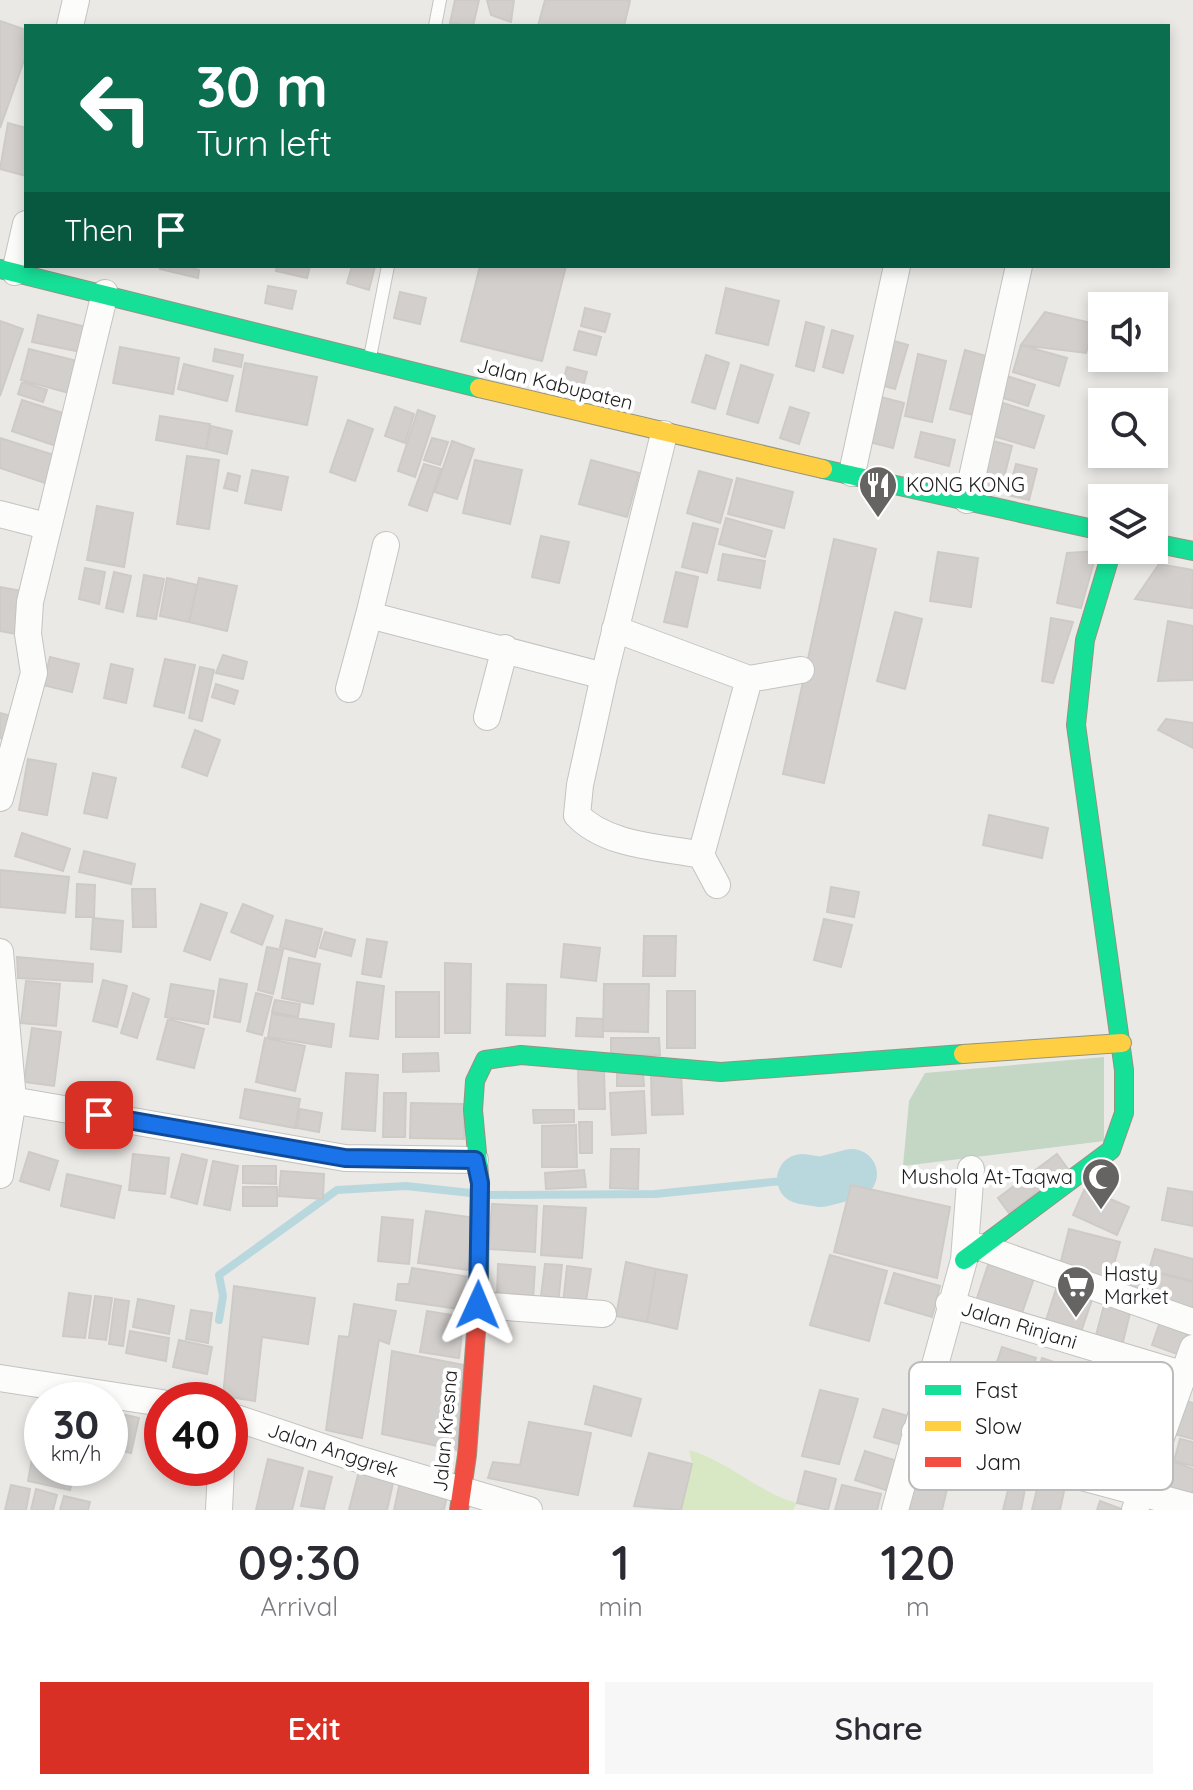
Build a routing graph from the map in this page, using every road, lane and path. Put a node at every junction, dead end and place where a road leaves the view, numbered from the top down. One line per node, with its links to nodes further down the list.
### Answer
1 (76, 0): 3 (street)
2 (440, 0): 4 (lane)
3 (70, 24)
4 (435, 24)
5 (24, 229): 9 (street)
6 (388, 268): 11 (lane)
7 (897, 268): 13 (street)
8 (1019, 268): 14 (street)
9 (8, 270): 10 (street, Jalan Kabupaten)
10 (105, 293): 11 (street, Jalan Kabupaten); 16 (street)
11 (369, 360): 12 (street, Jalan Kabupaten)
12 (664, 434): 13 (street, Jalan Kabupaten); 23 (street)
13 (852, 473): 14 (street, Jalan Kabupaten)
14 (967, 500): 17 (street, Jalan Kabupaten)
15 (0, 514): 16 (street)
16 (46, 526): 30 (street)
17 (1088, 528)
18 (386, 545): 22 (street)
19 (1168, 546): 20 (street)
20 (1193, 551)
21 (1108, 564): 34 (street)
22 (369, 615): 24 (street); 28 (street)
23 (615, 629): 26 (street); 27 (street)
24 (505, 648): 26 (street); 29 (street)
25 (801, 670): 27 (street)
26 (604, 676): 31 (street)
27 (749, 679): 31 (street)
28 (349, 689)
29 (487, 717)
30 (0, 798)
31 (701, 855): 32 (street)
32 (717, 885)
33 (0, 952): 35 (street)
34 (1122, 1043): 37 (street, Jalan Kresna); 39 (street)
35 (7, 1099): 37 (street); 38 (street)
36 (971, 1169): 39 (street, Jalan Rinjani)
37 (477, 1171): 41 (street, Jalan Kresna)
38 (0, 1175)
39 (972, 1254): 40 (street, Jalan Rinjani); 43 (street)
40 (949, 1304): 45 (street, Jalan Rinjani); 46 (street, Jalan Rinjani)
41 (478, 1305): 42 (street); 56 (street, Jalan Kresna)
42 (603, 1314)
43 (1193, 1322)
44 (1193, 1348): 48 (street)
45 (934, 1362)
46 (1141, 1362)
47 (1173, 1372): 48 (street, Jalan Rinjani)
48 (1181, 1374): 50 (street)
49 (0, 1378): 51 (street)
50 (1173, 1398)
51 (144, 1400)
52 (248, 1423): 56 (street, Jalan Anggrek)
53 (909, 1455): 61 (street, Jalan Rinjani)
54 (220, 1486): 59 (street)
55 (1102, 1490): 57 (street)
56 (462, 1501): 60 (street, Jalan Anggrek)
57 (1138, 1501): 58 (street)
58 (1193, 1507)
59 (219, 1510)
60 (529, 1510)
61 (895, 1510)

